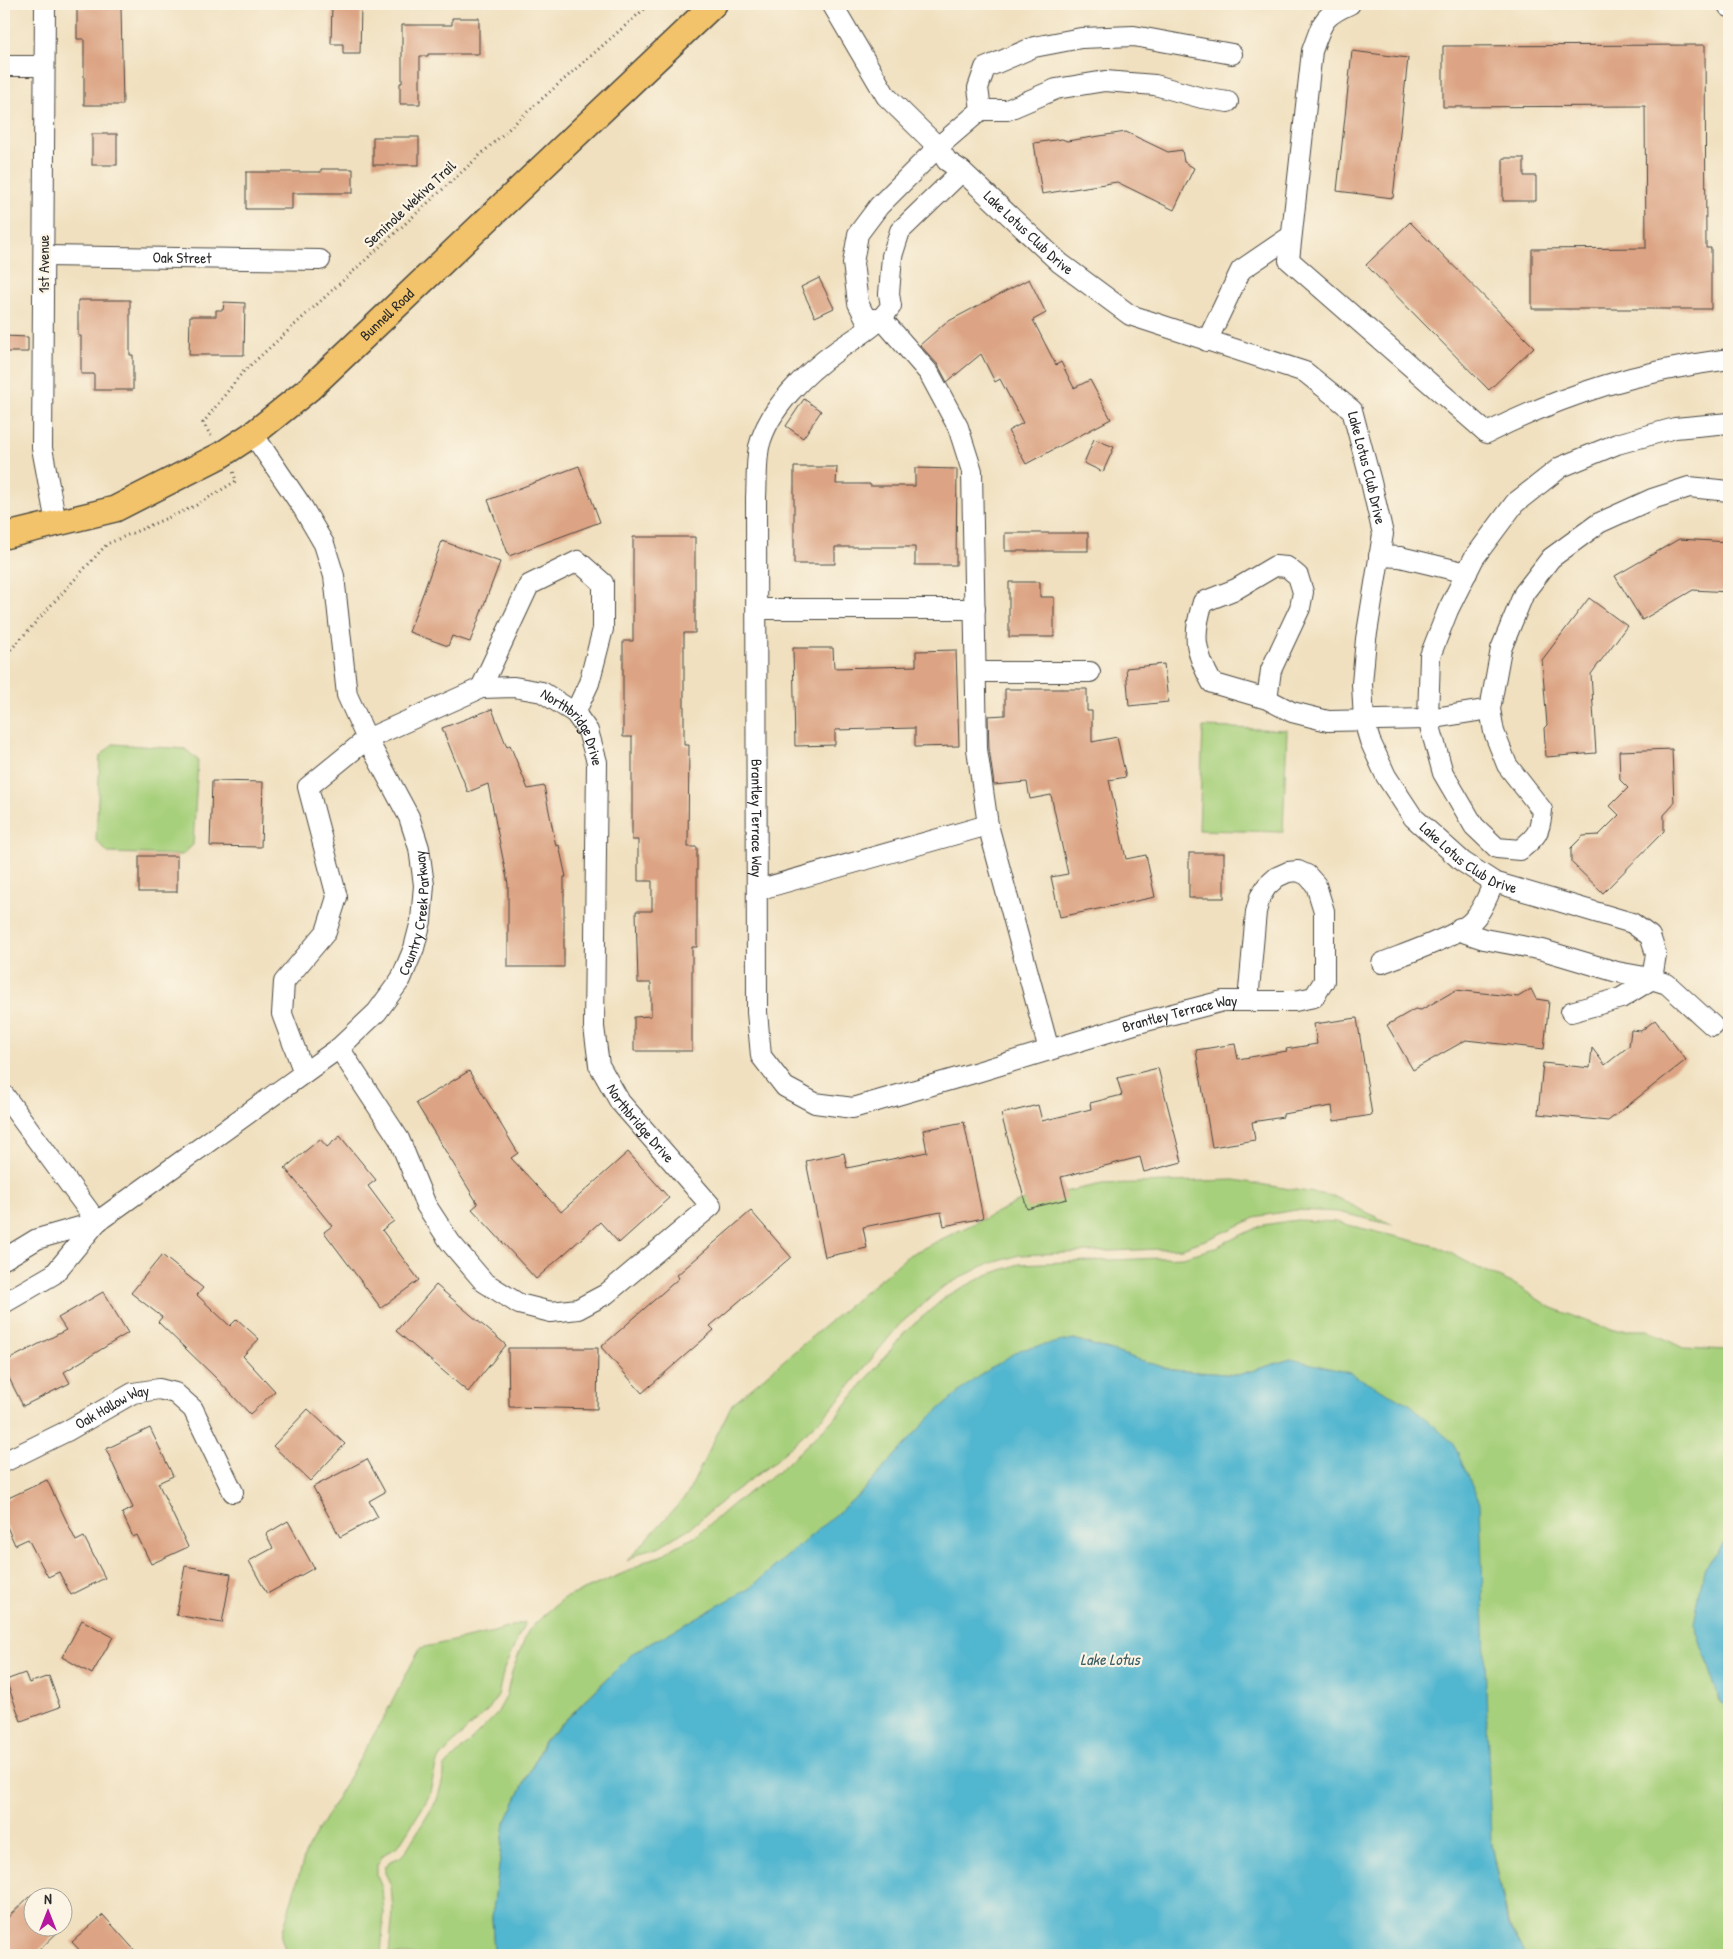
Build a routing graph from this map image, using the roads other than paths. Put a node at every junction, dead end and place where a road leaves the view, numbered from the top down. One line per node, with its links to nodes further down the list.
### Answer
1 (45, 4): 7 (street, 1st Avenue)
2 (714, 4): 19 (main road, Bunnell Road)
3 (832, 4): 10 (street, Lake Lotus Club Drive)
4 (1350, 4): 12 (street)
5 (1232, 54): 9 (street)
6 (4, 66): 7 (street)
7 (44, 66): 13 (street, 1st Avenue)
8 (1228, 102): 9 (street)
9 (982, 110): 10 (street)
10 (938, 147): 11 (street, Lake Lotus Club Drive); 15 (street)
11 (962, 171): 15 (street); 16 (street, Lake Lotus Club Drive)
12 (1291, 236): 16 (street); 17 (street)
13 (44, 256): 14 (street, Oak Street); 21 (street, 1st Avenue)
14 (320, 260)
15 (882, 319): 25 (street, Brantley Terrace Way); 26 (street)
16 (1207, 340): 23 (street, Lake Lotus Club Drive)
17 (1729, 359)
18 (1729, 423): 24 (street)
19 (253, 434): 21 (main road, Bunnell Road); 35 (street, Country Creek Parkway)
20 (1729, 492): 31 (street)
21 (56, 523): 22 (main road, Bunnell Road)
22 (4, 536)
23 (1379, 556): 24 (street); 34 (street, Lake Lotus Club Drive)
24 (1466, 573): 33 (street)
25 (757, 609): 26 (street); 38 (street, Brantley Terrace Way)
26 (976, 609): 27 (street)
27 (976, 672): 28 (street); 36 (street)
28 (1090, 672)
29 (481, 688): 32 (street, Northbridge Drive); 32 (street); 35 (street, Northbridge Drive)
30 (1267, 699): 30 (street); 34 (street)
31 (1490, 709): 33 (street); 33 (street)
32 (575, 713): 45 (street, Northbridge Drive)
33 (1428, 719): 34 (street)
34 (1364, 721): 37 (street, Lake Lotus Club Drive)
35 (367, 739): 45 (street, Country Creek Parkway); 47 (street, Northbridge Drive)
36 (988, 825): 38 (street); 46 (street)
37 (1494, 882): 39 (street); 41 (street, Lake Lotus Club Drive)
38 (757, 890): 46 (street, Brantley Terrace Way)
39 (1460, 928): 40 (street); 41 (street)
40 (1382, 963)
41 (1652, 979): 43 (street); 44 (street)
42 (1248, 1001): 42 (street, Brantley Terrace Way); 46 (street, Brantley Terrace Way)
43 (1571, 1012)
44 (1713, 1026)
45 (339, 1048): 47 (street, Country Creek Parkway)
46 (1049, 1050)
47 (304, 1073): 49 (street, Country Creek Parkway)
48 (4, 1095): 49 (street)
49 (97, 1222): 50 (street, Country Creek Parkway); 51 (street, Country Creek Parkway)
50 (4, 1259)
51 (4, 1303)
52 (4, 1462): 53 (street, Oak Hollow Way)
53 (233, 1492)

